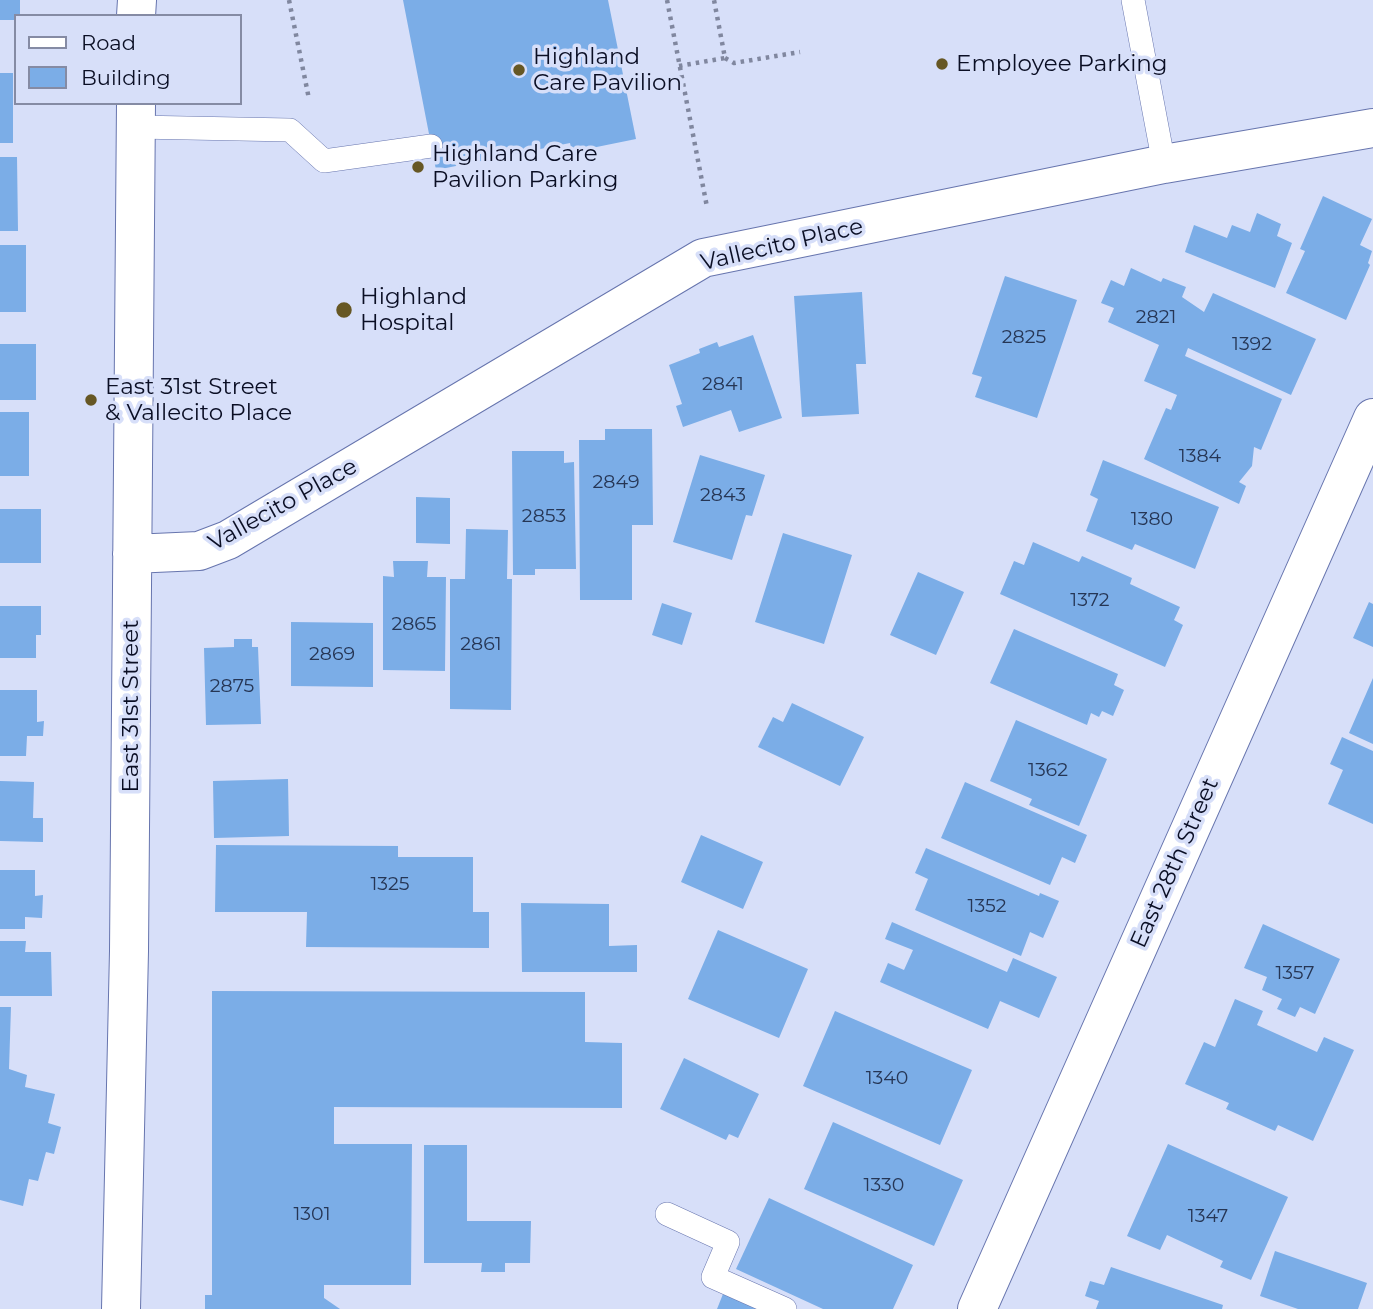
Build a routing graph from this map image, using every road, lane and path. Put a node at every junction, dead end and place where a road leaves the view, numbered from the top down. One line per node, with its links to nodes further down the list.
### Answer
1 (667, 0): 6 (path)
2 (714, 0): 5 (path)
3 (1133, 0): 10 (lane)
4 (800, 52): 5 (path)
5 (724, 58): 6 (path)
6 (680, 66): 11 (path)
7 (136, 115): 9 (lane); 13 (street, East 31st Street)
8 (1373, 128): 10 (street, Vallecito Place)
9 (431, 146)
10 (1164, 164): 13 (street, Vallecito Place)
11 (707, 207)
12 (1373, 418): 17 (street, East 28th Street)
13 (132, 554): 15 (street, East 31st Street)
14 (667, 1214): 16 (lane)
15 (121, 1309)
16 (785, 1309)
17 (977, 1309)

